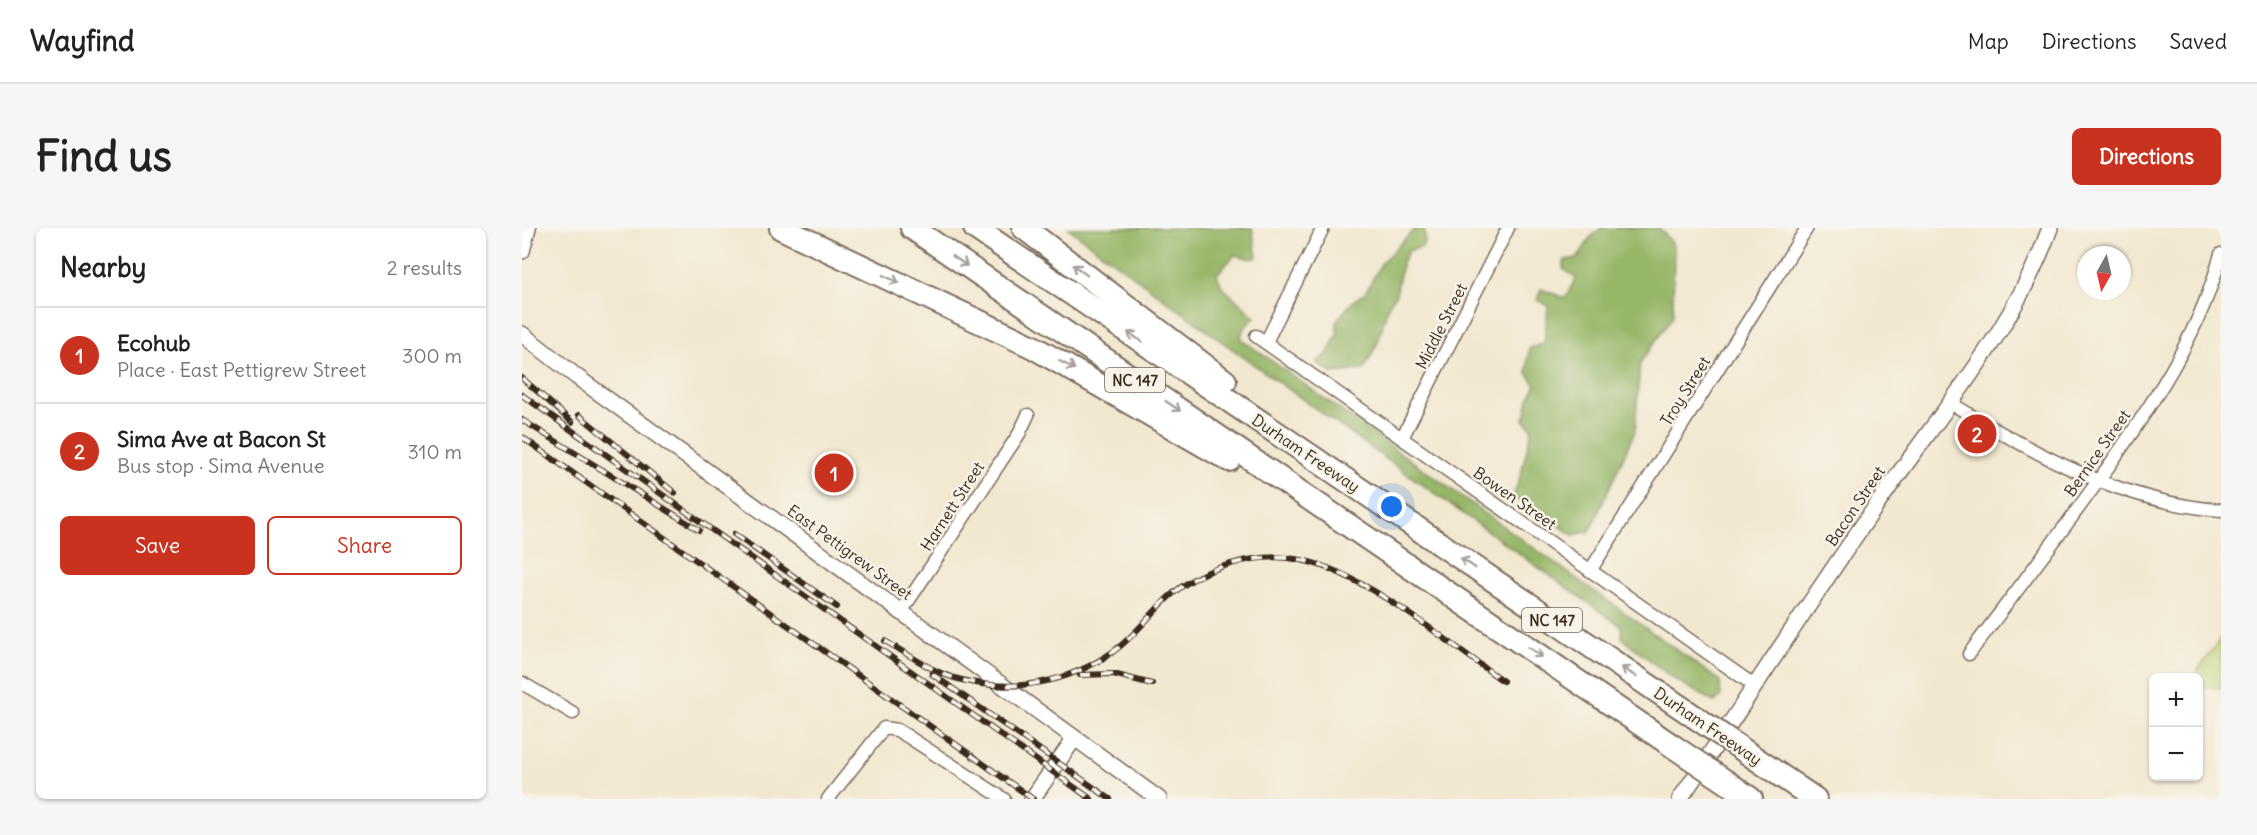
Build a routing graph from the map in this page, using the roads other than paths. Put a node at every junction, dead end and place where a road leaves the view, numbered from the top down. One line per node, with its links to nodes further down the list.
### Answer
1 (528, 228): 11 (street)
2 (761, 228): 13 (highway)
3 (781, 228): 13 (highway)
4 (912, 228): 21 (highway, NC 147, one-way to 21)
5 (975, 228): 20 (highway, Durham Freeway / NC 147, one-way to 5)
6 (1024, 228): 20 (highway, one-way to 6)
7 (1323, 228): 17 (street, Bowen Street)
8 (1508, 228): 17 (street, Middle Street)
9 (1807, 228): 22 (street, Troy Street)
10 (2050, 228): 15 (street, Bacon Street)
11 (522, 251)
12 (2221, 254): 18 (street, Bernice Street)
13 (862, 265): 21 (highway, one-way to 21)
14 (522, 334): 23 (street, East Pettigrew Street)
15 (1949, 402): 18 (street); 26 (street, Bacon Street)
16 (1028, 416): 23 (street, Harnett Street)
17 (1402, 438): 22 (street, Bowen Street)
18 (2099, 480): 19 (street); 24 (street, Bernice Street)
19 (2221, 510)
20 (1409, 523): 35 (highway, Durham Freeway / NC 147, one-way to 20, bridge)
21 (1359, 532): 34 (highway, NC 147, one-way to 34, bridge)
22 (1590, 571): 26 (street, Bowen Street)
23 (901, 612): 28 (street, East Pettigrew Street)
24 (1969, 654)
25 (522, 683): 27 (street)
26 (1755, 686): 33 (street, Bacon Street)
27 (573, 714)
28 (1074, 739): 31 (street); 32 (street, East Pettigrew Street)
29 (828, 799): 30 (street)
30 (1004, 799)
31 (1032, 799)
32 (1158, 799)
33 (1680, 799)
34 (1751, 799)
35 (1815, 799)

